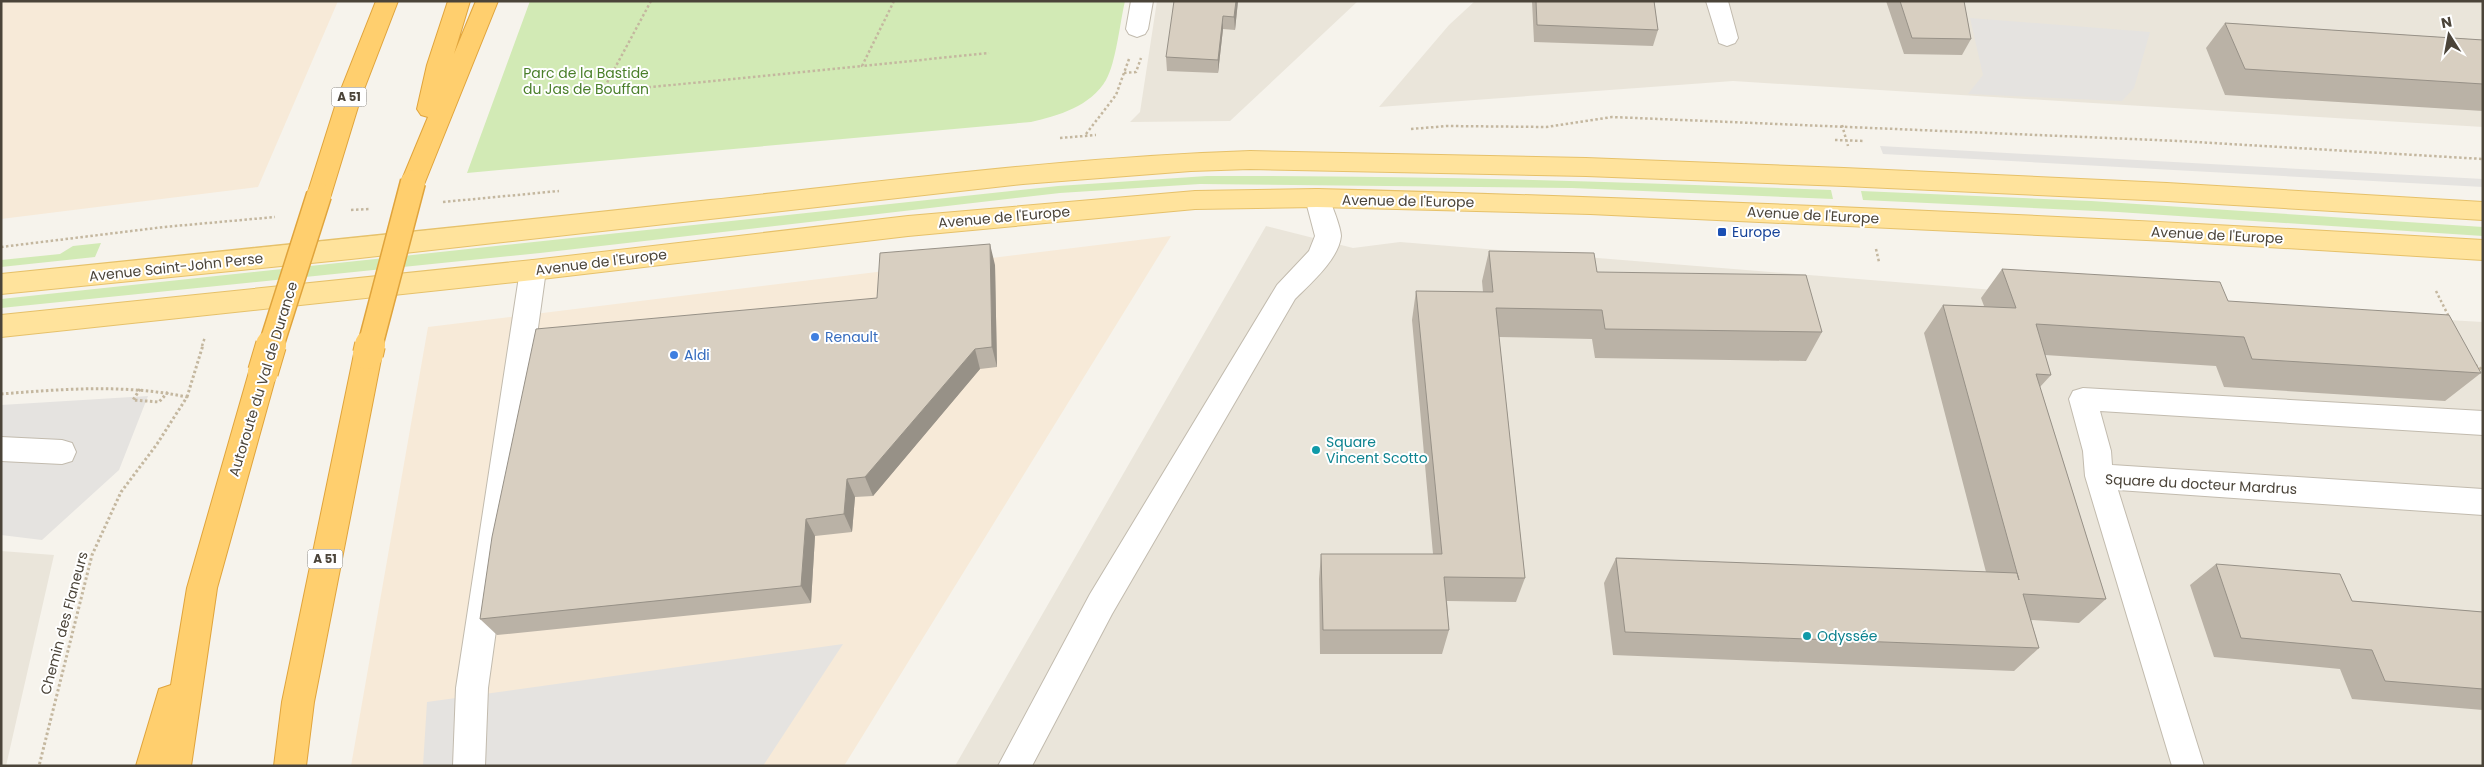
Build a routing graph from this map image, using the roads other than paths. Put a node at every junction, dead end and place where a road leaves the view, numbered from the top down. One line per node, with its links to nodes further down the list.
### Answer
1 (387, 1): 20 (highway, Autoroute du Val de Durance / A 51, bridge)
2 (459, 1): 8 (highway, A 51)
3 (488, 1): 8 (highway)
4 (1142, 1): 7 (street)
5 (1717, 1): 6 (street)
6 (1727, 38)
7 (1134, 39)
8 (413, 182): 23 (highway, A 51, bridge)
9 (1317, 198): 11 (main road, Avenue de l'Europe); 12 (main road, Avenue de l'Europe); 25 (street)
10 (2483, 211): 13 (main road, Avenue Saint-John Perse)
11 (2483, 250)
12 (533, 270): 14 (main road, Avenue de l'Europe); 24 (street)
13 (1, 284)
14 (1, 326)
15 (2483, 423): 18 (street)
16 (1, 449): 17 (street)
17 (62, 452)
18 (2099, 476): 19 (street, Square du docteur Mardrus); 26 (street, Square du docteur Mardrus)
19 (2483, 502)
20 (202, 588): 21 (highway); 22 (highway, Autoroute du Val de Durance / A 51)
21 (152, 766)
22 (175, 766)
23 (290, 766)
24 (469, 766)
25 (1014, 766)
26 (2188, 766)

